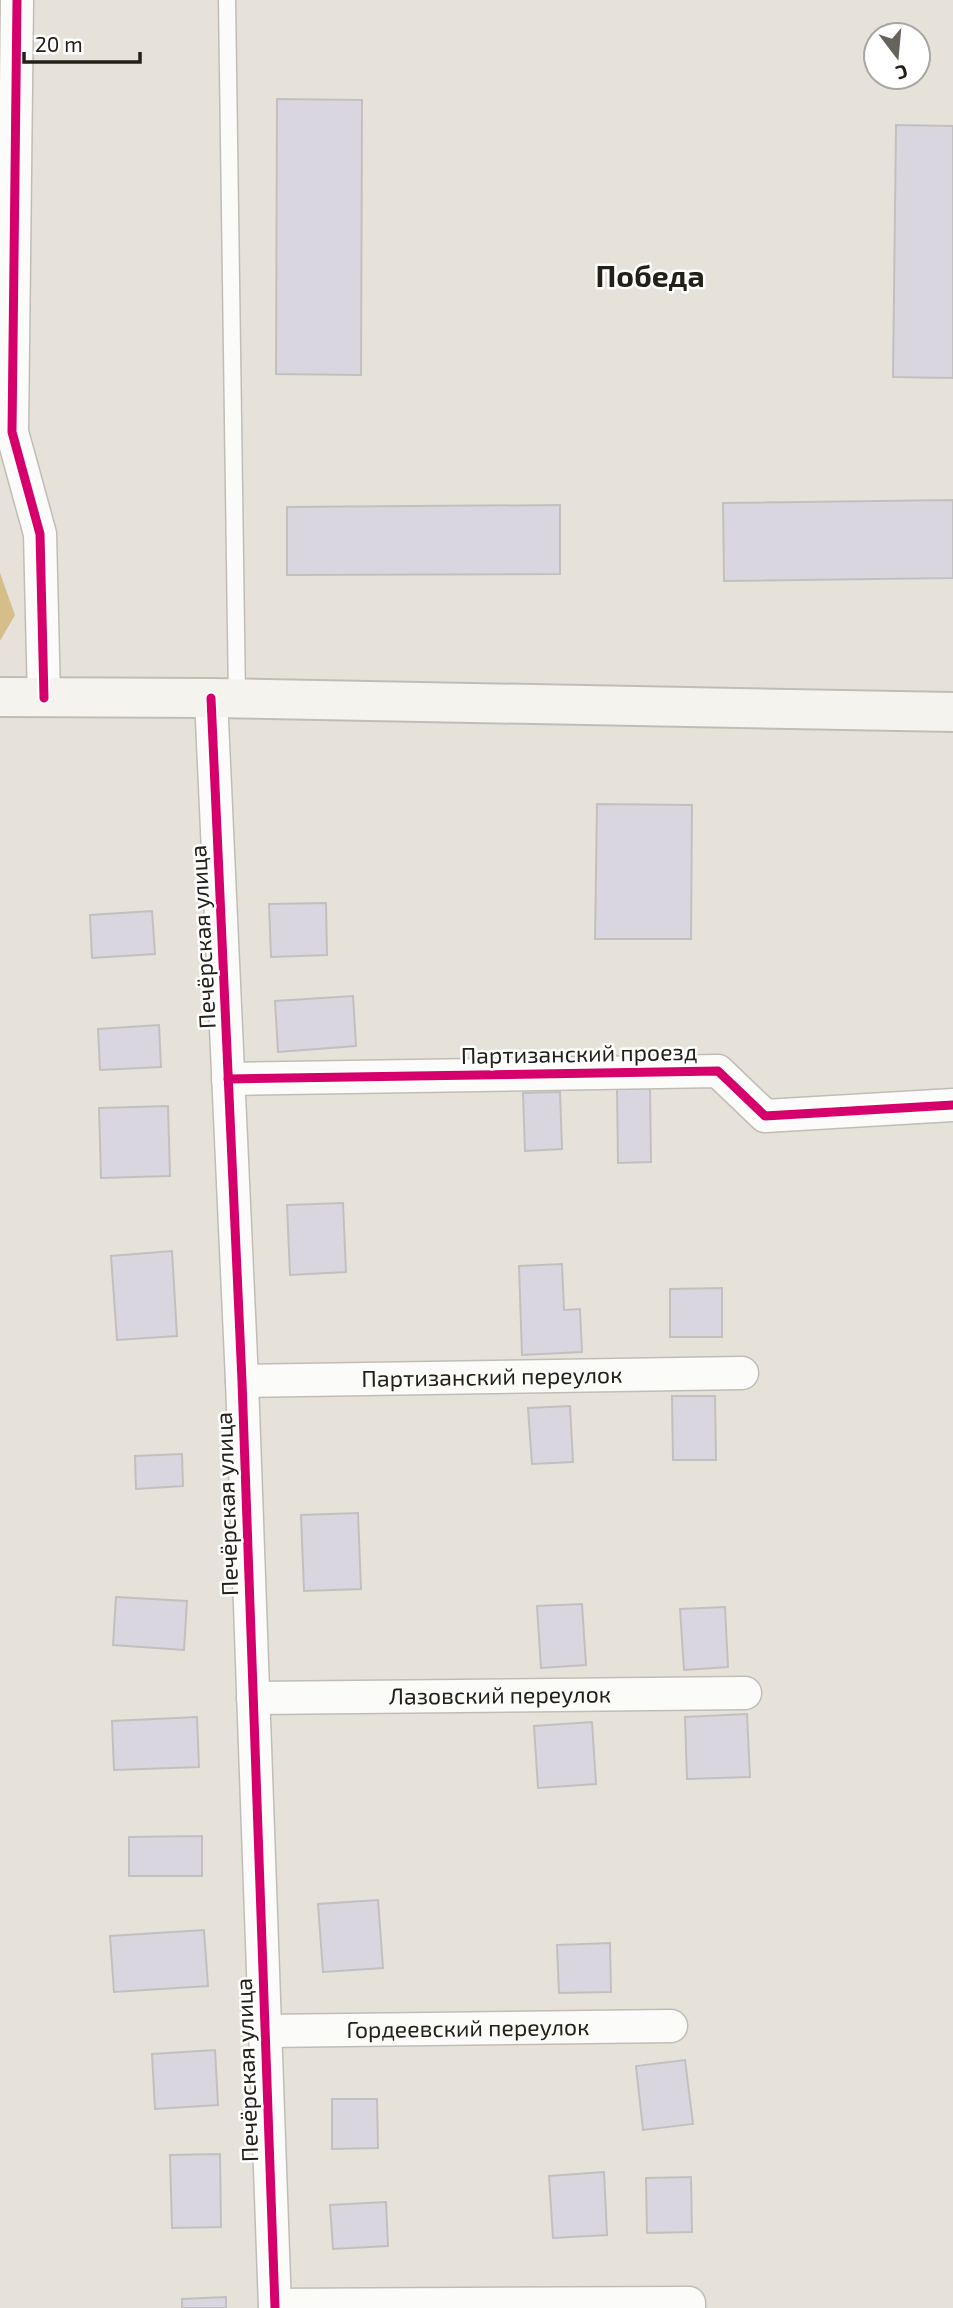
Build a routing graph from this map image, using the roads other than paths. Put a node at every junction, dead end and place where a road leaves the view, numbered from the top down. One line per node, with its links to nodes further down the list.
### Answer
1 (17, 0): 4 (street)
2 (227, 0): 5 (lane)
3 (0, 697): 4 (main road)
4 (44, 698): 5 (main road)
5 (224, 699): 6 (main road); 7 (street, Печёрская улица)
6 (953, 712)
7 (228, 1079): 8 (street, Партизанский проезд); 10 (street, Печёрская улица)
8 (953, 1105)
9 (742, 1373): 10 (street, Партизанский переулок)
10 (242, 1381): 12 (street, Печёрская улица)
11 (745, 1693): 12 (street, Лазовский переулок)
12 (253, 1698): 14 (street, Печёрская улица)
13 (671, 2026): 14 (street, Гордеевский переулок)
14 (265, 2031): 15 (street, Печёрская улица)
15 (275, 2307): 16 (street, Печёрская улица)
16 (689, 2308)

